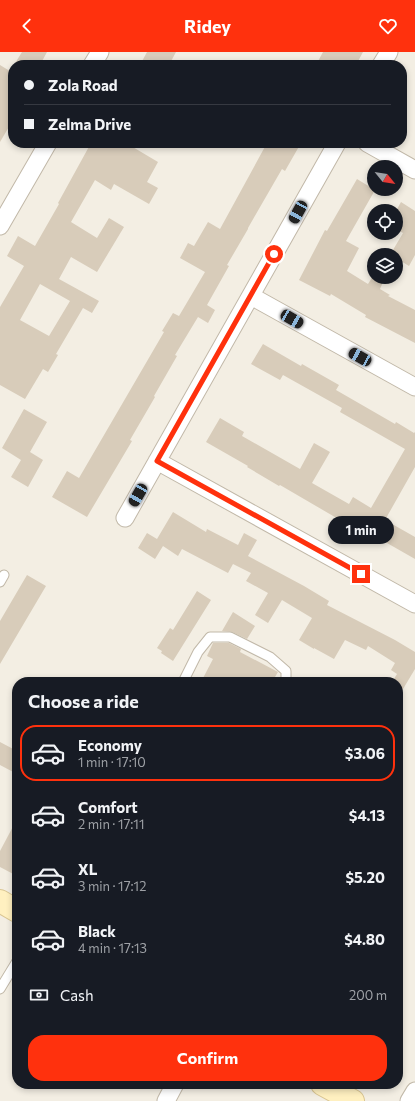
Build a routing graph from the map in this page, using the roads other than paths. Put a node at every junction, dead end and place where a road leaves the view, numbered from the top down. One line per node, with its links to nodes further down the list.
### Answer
1 (45, 148): 5 (street)
2 (334, 148): 6 (street)
3 (377, 148): 4 (street)
4 (415, 170)
5 (0, 226)
6 (251, 296): 7 (street); 8 (street)
7 (415, 387)
8 (157, 461): 9 (street); 10 (street)
9 (125, 518)
10 (415, 604)
11 (186, 677): 12 (lane)
12 (286, 677)
13 (0, 901): 14 (main road)
14 (12, 908)
15 (12, 969): 16 (lane)
16 (0, 989)
17 (172, 1089): 20 (street)
18 (331, 1089): 21 (main road)
19 (415, 1091): 22 (street)
20 (166, 1101)
21 (352, 1101)
22 (409, 1101)

